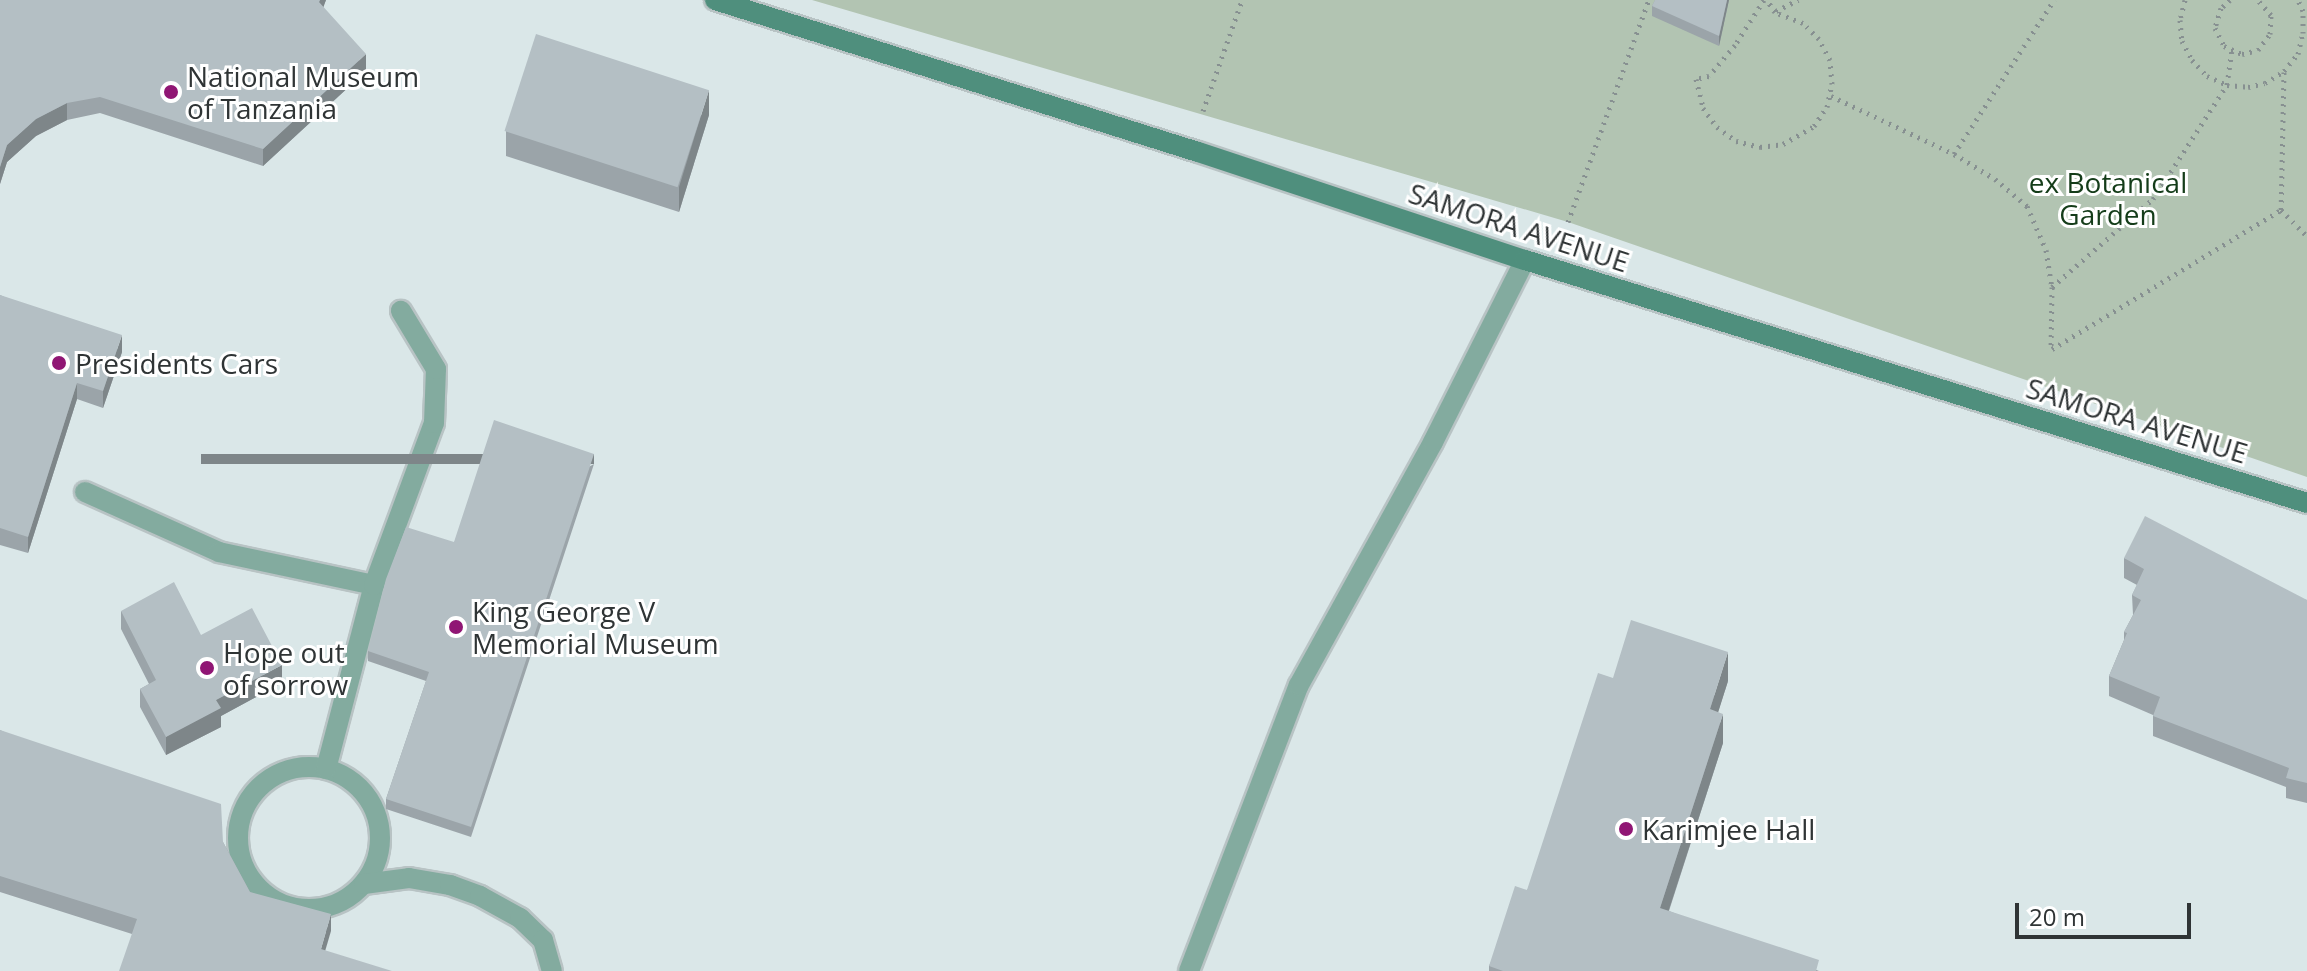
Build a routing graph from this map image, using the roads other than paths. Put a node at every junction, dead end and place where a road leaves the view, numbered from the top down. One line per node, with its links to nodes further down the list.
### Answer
1 (715, 0): 2 (street, SAMORA AVENUE)
2 (1525, 260): 5 (street, SAMORA AVENUE); 10 (lane)
3 (401, 311): 6 (lane)
4 (85, 492): 6 (lane)
5 (2307, 503)
6 (374, 585): 7 (lane)
7 (326, 769): 8 (lane); 8 (lane)
8 (364, 884): 9 (lane)
9 (552, 971)
10 (1189, 971)

